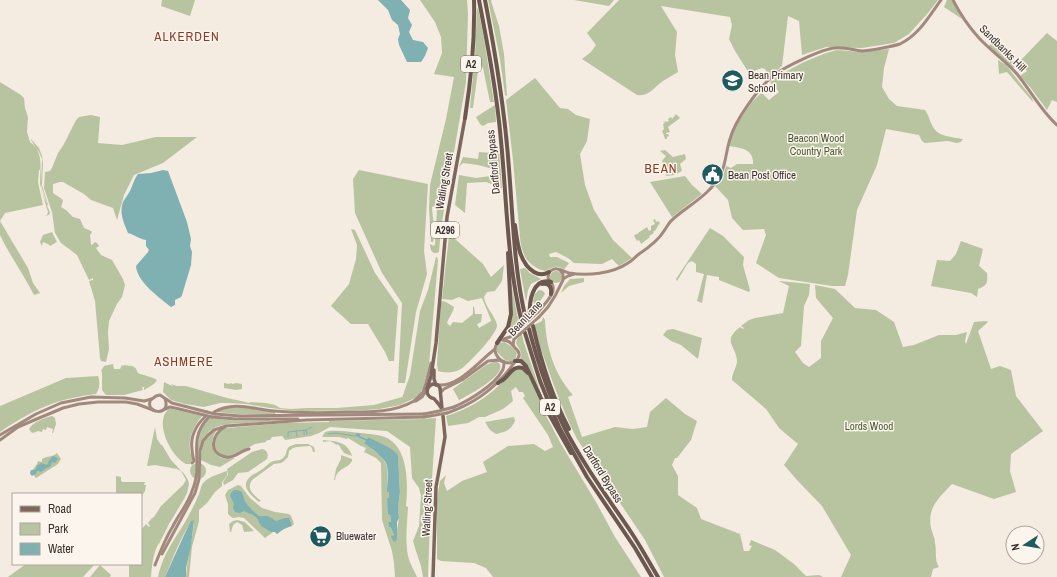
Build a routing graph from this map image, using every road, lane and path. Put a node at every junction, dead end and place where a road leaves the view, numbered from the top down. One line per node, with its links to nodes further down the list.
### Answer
1 (474, 0): 6 (highway, A2)
2 (479, 0): 9 (highway, Dartford Bypass / A2)
3 (484, 0): 8 (highway, Dartford Bypass / A2)
4 (941, 0): 12 (main road)
5 (953, 0): 7 (main road, Sandbanks Hill)
6 (465, 118): 23 (main road, Watling Street / A296)
7 (1057, 125)
8 (509, 169): 11 (highway); 18 (highway, Dartford Bypass / A2)
9 (508, 237): 19 (highway, Dartford Bypass / A2); 24 (highway)
10 (559, 269): 11 (main road); 12 (main road); 13 (main road)
11 (549, 272): 14 (main road)
12 (578, 274): 13 (main road)
13 (562, 281): 14 (main road); 21 (main road, Bean Lane, bridge)
14 (551, 282): 15 (highway); 16 (main road, Bean Lane)
15 (538, 285): 16 (highway); 17 (highway)
16 (551, 294): 22 (main road, Bean Lane, bridge)
17 (530, 315)
18 (526, 320)
19 (522, 323)
20 (531, 328): 59 (highway, Dartford Bypass / A2)
21 (522, 333): 25 (main road, Bean Lane); 53 (highway, Dartford Bypass / A2)
22 (502, 340): 24 (main road); 25 (main road)
23 (436, 343): 31 (main road, Watling Street / A296); 32 (main road, Watling Street / A296); 38 (main road)
24 (497, 343): 26 (main road)
25 (513, 346): 28 (main road)
26 (495, 349): 27 (main road); 31 (main road)
27 (504, 362): 28 (main road); 33 (main road); 40 (main road)
28 (515, 362): 29 (highway); 30 (main road)
29 (530, 374): 30 (highway); 53 (highway)
30 (498, 383): 40 (main road)
31 (437, 385): 32 (main road); 33 (main road)
32 (427, 389): 35 (main road); 38 (main road)
33 (440, 393): 35 (main road); 35 (main road)
34 (100, 397): 36 (main road); 39 (main road); 49 (main road)
35 (433, 398)
36 (152, 399): 37 (main road); 42 (main road)
37 (165, 399): 41 (main road); 43 (main road, bridge)
38 (414, 401): 43 (main road)
39 (113, 402): 42 (main road); 50 (main road)
40 (455, 408): 44 (main road, bridge)
41 (165, 409): 42 (main road); 46 (main road)
42 (153, 410)
43 (215, 413): 44 (main road); 46 (main road, bridge); 47 (main road)
44 (424, 415): 47 (main road)
45 (444, 416): 57 (main road, Watling Street)
46 (205, 417): 52 (main road); 54 (main road)
47 (306, 420): 48 (main road)
48 (232, 425): 51 (main road); 54 (main road)
49 (0, 435)
50 (0, 440)
51 (249, 449)
52 (192, 463)
53 (587, 477): 58 (highway, Dartford Bypass / A2)
54 (188, 504): 55 (main road); 56 (main road)
55 (162, 554)
56 (155, 565)
57 (433, 577)
58 (652, 577)
59 (658, 577)

